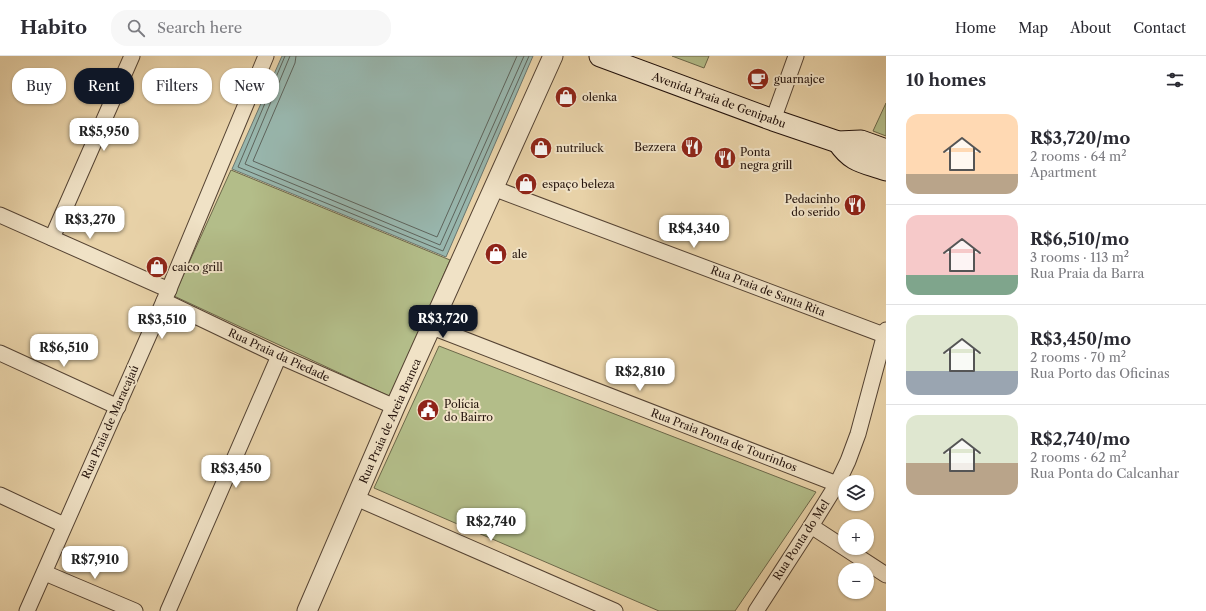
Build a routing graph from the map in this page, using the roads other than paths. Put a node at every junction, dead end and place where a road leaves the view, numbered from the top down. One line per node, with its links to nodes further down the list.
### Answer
1 (132, 56): 13 (street)
2 (266, 56): 14 (street, Rua Praia de Maracajaú)
3 (553, 56): 11 (street, Rua Praia de Areia Branca)
4 (600, 56): 6 (main road, Avenida Praia de Genipabu)
5 (796, 56): 7 (street)
6 (630, 61): 7 (main road, Avenida Praia de Genipabu)
7 (773, 120): 8 (main road, Avenida Praia de Genipabu)
8 (838, 142): 9 (main road, Avenida Praia de Genipabu); 10 (main road)
9 (886, 150)
10 (886, 170)
11 (493, 188): 15 (street, Rua Praia de Areia Branca); 16 (street, Rua Praia de Santa Rita)
12 (0, 215): 13 (street, Rua Praia da Piedade)
13 (52, 238): 14 (street, Rua Praia da Piedade)
14 (166, 295): 18 (street, Rua Praia da Piedade); 19 (street, Rua Praia de Maracajaú)
15 (432, 327): 20 (street, Rua Praia de Areia Branca); 21 (street, Rua Praia Ponta de Tourinhos)
16 (885, 332): 21 (street, Rua Ponta do Mel)
17 (0, 353): 19 (street)
18 (279, 356): 20 (street, Rua Praia da Piedade); 30 (street)
19 (118, 407): 24 (street, Rua Praia de Maracajaú)
20 (395, 407): 23 (street, Rua Praia de Areia Branca)
21 (837, 484): 25 (street, Rua Ponta do Mel)
22 (0, 495): 24 (street)
23 (356, 498): 31 (street, Rua Praia de Areia Branca); 32 (street)
24 (64, 526): 26 (street, Rua Praia de Maracajaú)
25 (811, 526): 27 (street); 33 (street, Rua Ponta do Mel)
26 (44, 573): 28 (street, Rua Praia de Maracajaú); 29 (street)
27 (886, 575)
28 (27, 611)
29 (135, 611)
30 (168, 611)
31 (308, 611)
32 (615, 611)
33 (756, 611)

